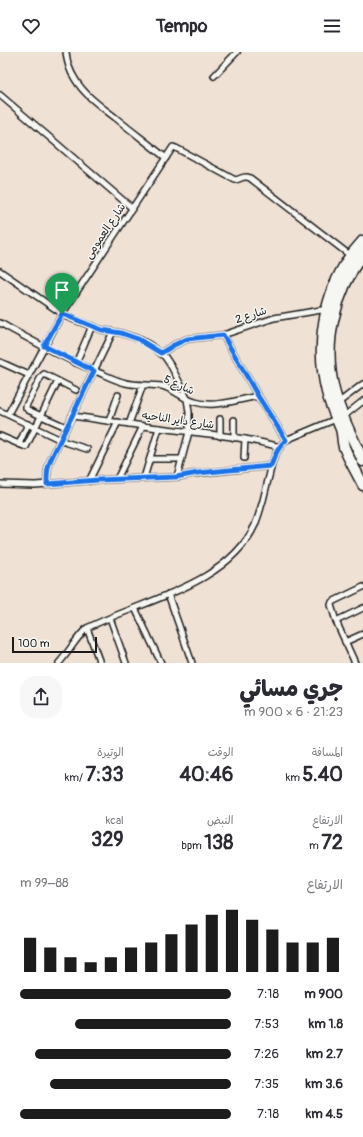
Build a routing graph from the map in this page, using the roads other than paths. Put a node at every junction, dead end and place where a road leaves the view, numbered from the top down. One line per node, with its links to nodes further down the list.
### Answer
1 (66, 52): 5 (street)
2 (237, 52): 3 (street)
3 (214, 76)
4 (0, 95): 6 (street)
5 (166, 158): 6 (street, شارع العمومى); 9 (street, شارع العمومى)
6 (132, 208): 12 (street, شارع العمومى)
7 (363, 241): 9 (highway)
8 (363, 253): 31 (highway)
9 (351, 256): 11 (highway)
10 (0, 271): 12 (street)
11 (327, 309): 16 (street, شارع 2); 36 (highway)
12 (62, 314): 14 (street); 17 (street, شارع العمومى)
13 (0, 323): 17 (street, شارع 5)
14 (92, 326): 15 (street); 20 (street)
15 (113, 332): 18 (street); 21 (street)
16 (223, 335): 18 (street, شارع 2); 28 (street)
17 (44, 346): 20 (street, شارع 5); 22 (street, شارع العمومى)
18 (161, 353): 29 (street)
19 (0, 362): 22 (street)
20 (76, 362): 21 (street, شارع 5)
21 (94, 371): 25 (street, شارع 5); 35 (street)
22 (29, 375): 33 (street, شارع العمومى)
23 (58, 381): 26 (street); 34 (street); 34 (street)
24 (363, 384): 31 (street)
25 (143, 385): 29 (street, شارع 5); 42 (street)
26 (76, 390)
27 (118, 395): 39 (street)
28 (258, 396): 29 (street, شارع 5); 54 (street)
29 (187, 399): 48 (street)
30 (363, 401): 36 (street)
31 (338, 403): 36 (highway)
32 (0, 412): 33 (street)
33 (8, 414): 41 (street)
34 (41, 416): 44 (street); 45 (street)
35 (72, 416): 39 (street, شارع داير الناحيه); 45 (street)
36 (340, 418): 47 (highway); 54 (street); 61 (highway)
37 (220, 419): 50 (street)
38 (234, 420): 51 (street)
39 (109, 421): 40 (street, شارع داير الناحيه)
40 (118, 422): 42 (street, شارع داير الناحيه); 67 (street)
41 (28, 424): 44 (street); 55 (street)
42 (129, 424): 43 (street, شارع داير الناحيه)
43 (143, 426): 46 (street, شارع داير الناحيه); 66 (street)
44 (35, 427): 52 (street); 55 (street)
45 (66, 427): 52 (street)
46 (159, 428): 48 (street, شارع داير الناحيه); 59 (street)
47 (341, 431): 63 (highway); 70 (highway)
48 (189, 432): 50 (street, شارع داير الناحيه); 60 (street)
49 (0, 436): 55 (street)
50 (220, 436): 51 (street, شارع داير الناحيه)
51 (234, 438): 53 (street, شارع داير الناحيه)
52 (60, 439): 57 (street); 69 (street)
53 (245, 439): 56 (street, شارع داير الناحيه); 58 (street)
54 (286, 440): 56 (street)
55 (19, 444)
56 (280, 447): 62 (street)
57 (87, 449)
58 (244, 458)
59 (150, 459): 60 (street); 65 (street)
60 (182, 459): 64 (street)
61 (363, 461)
62 (271, 466): 64 (street); 72 (street)
63 (363, 476)
64 (176, 477): 65 (street)
65 (144, 478): 66 (street)
66 (117, 479): 67 (street)
67 (89, 480): 69 (street)
68 (0, 484): 69 (street)
69 (47, 484)
70 (363, 486)
71 (363, 587): 76 (street)
72 (168, 594): 73 (street); 86 (street)
73 (135, 608): 75 (street); 85 (street)
74 (363, 608): 76 (street)
75 (110, 618): 77 (street); 84 (street)
76 (336, 621): 79 (street)
77 (87, 628): 80 (street); 83 (street)
78 (363, 634): 79 (street)
79 (345, 642): 87 (street)
80 (64, 657): 81 (street); 82 (street)
81 (59, 663)
82 (67, 663)
83 (100, 663)
84 (126, 663)
85 (161, 663)
86 (192, 663)
87 (355, 663)

